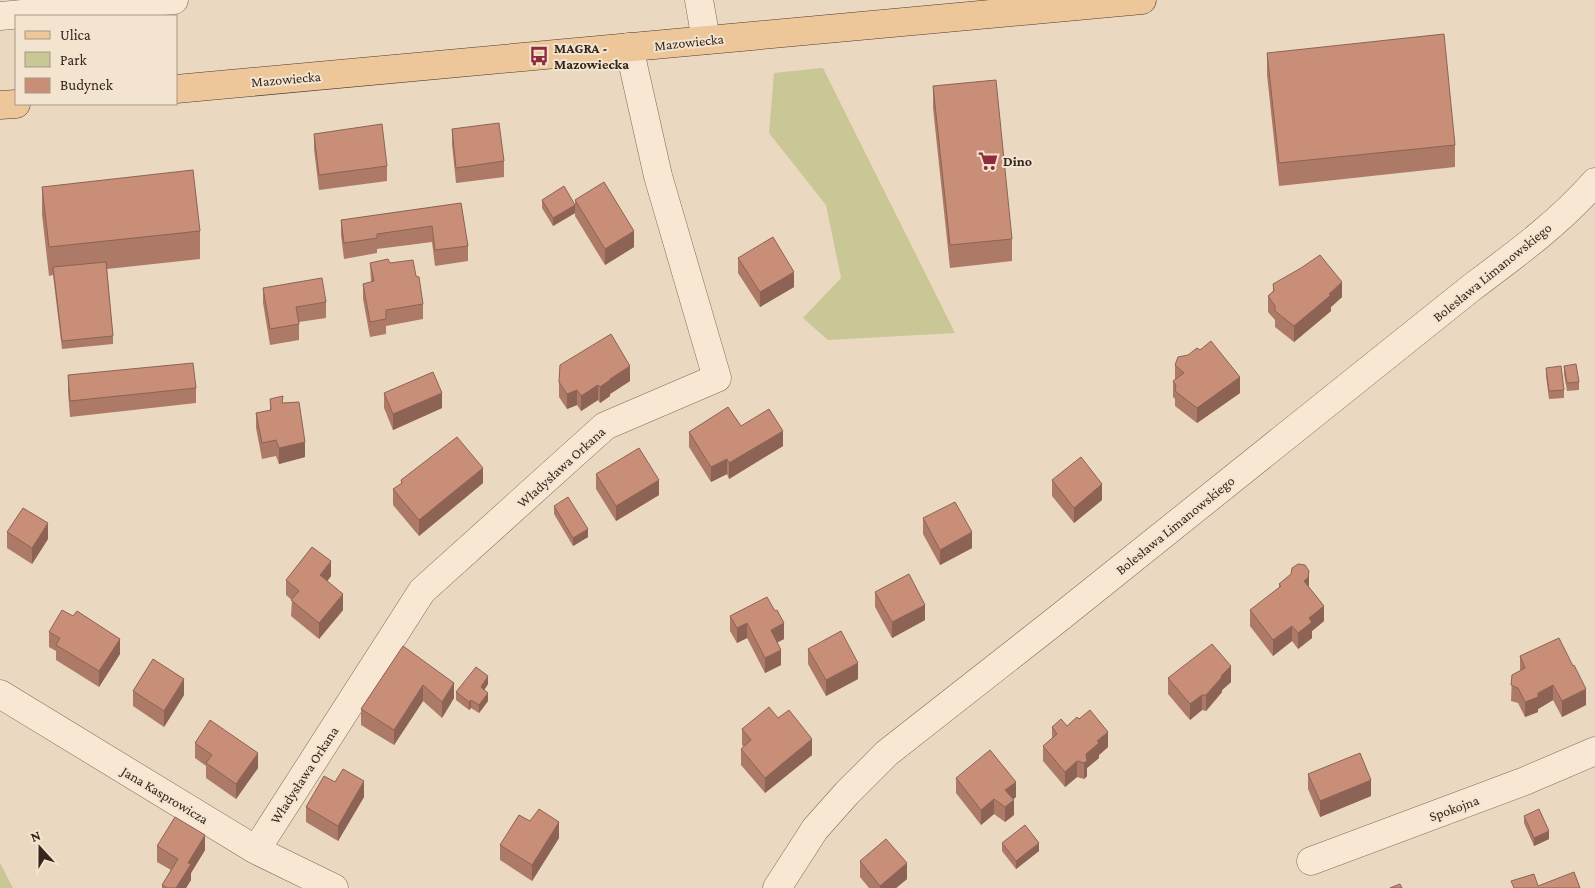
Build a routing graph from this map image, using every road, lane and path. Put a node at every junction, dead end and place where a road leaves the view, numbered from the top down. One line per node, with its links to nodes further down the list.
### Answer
1 (174, 0): 4 (street)
2 (699, 0): 5 (street)
3 (1142, 0): 5 (main road, Mazowiecka)
4 (0, 16)
5 (706, 40): 6 (main road, Mazowiecka)
6 (630, 48): 7 (main road, Mazowiecka); 13 (street, Władysława Orkana)
7 (178, 89)
8 (15, 104): 9 (main road)
9 (0, 105)
10 (1595, 182): 16 (street, Bolesława Limanowskiego)
11 (0, 694): 13 (street, Jana Kasprowicza)
12 (1595, 751): 14 (street, Spokojna)
13 (256, 850): 15 (street, Jana Kasprowicza)
14 (1311, 861)
15 (334, 888)
16 (777, 888)

